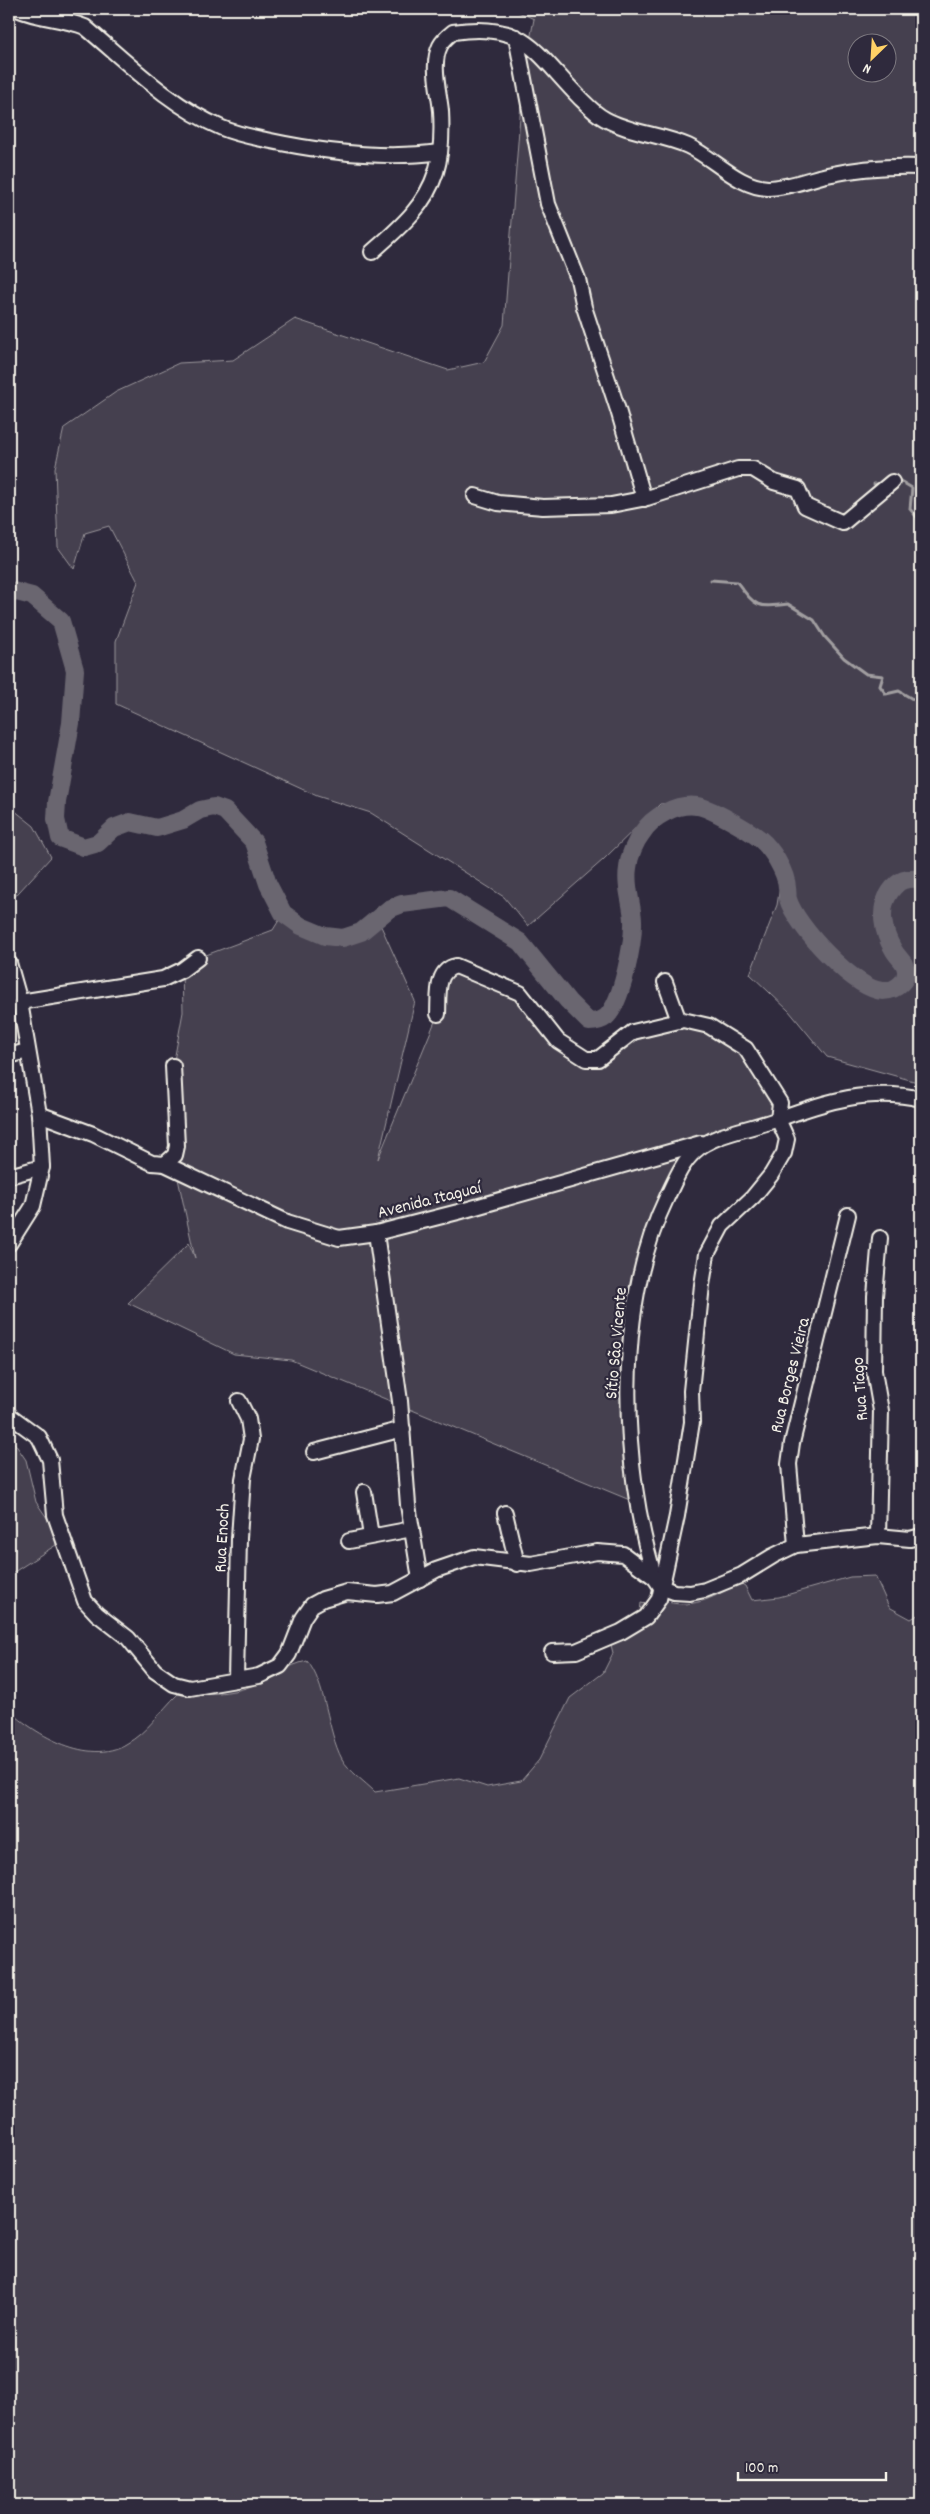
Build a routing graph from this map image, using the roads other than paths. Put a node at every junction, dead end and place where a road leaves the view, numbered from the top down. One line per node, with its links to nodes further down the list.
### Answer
1 (17, 9): 3 (street)
2 (516, 36): 3 (street); 4 (street); 8 (street)
3 (440, 152): 5 (street)
4 (921, 167)
5 (372, 252)
6 (892, 482): 8 (street)
7 (475, 496): 8 (street)
8 (644, 499)
9 (198, 958): 12 (street)
10 (9, 963): 12 (street)
11 (665, 982): 14 (street)
12 (20, 1002): 15 (street)
13 (438, 1014): 14 (street)
14 (679, 1021): 20 (street)
15 (27, 1051): 16 (street); 19 (street)
16 (9, 1056)
17 (173, 1066): 22 (street)
18 (921, 1099): 20 (street)
19 (39, 1114): 22 (street, Avenida Itaguaí); 23 (street)
20 (778, 1119): 21 (street, Sítio São Vicente); 43 (street)
21 (709, 1140): 26 (street, Avenida Itaguaí); 43 (street, Sítio São Vicente)
22 (164, 1164): 26 (street, Avenida Itaguaí)
23 (42, 1168): 24 (street); 28 (street)
24 (9, 1176)
25 (848, 1215): 40 (street, Rua Borges Vieira)
26 (376, 1233): 31 (street)
27 (880, 1238): 37 (street, Rua Tiago)
28 (9, 1244)
29 (239, 1401): 45 (street, Rua Enoch)
30 (9, 1415): 45 (street)
31 (403, 1429): 32 (street); 35 (street)
32 (314, 1452)
33 (364, 1492): 36 (street)
34 (505, 1513): 41 (street)
35 (412, 1529): 36 (street); 42 (street)
36 (371, 1536): 39 (street)
37 (878, 1536): 38 (street); 40 (street)
38 (921, 1536)
39 (349, 1541)
40 (796, 1545): 43 (street)
41 (517, 1564): 42 (street); 43 (street)
42 (420, 1579): 45 (street)
43 (658, 1583): 44 (street)
44 (552, 1652)
45 (236, 1680)

